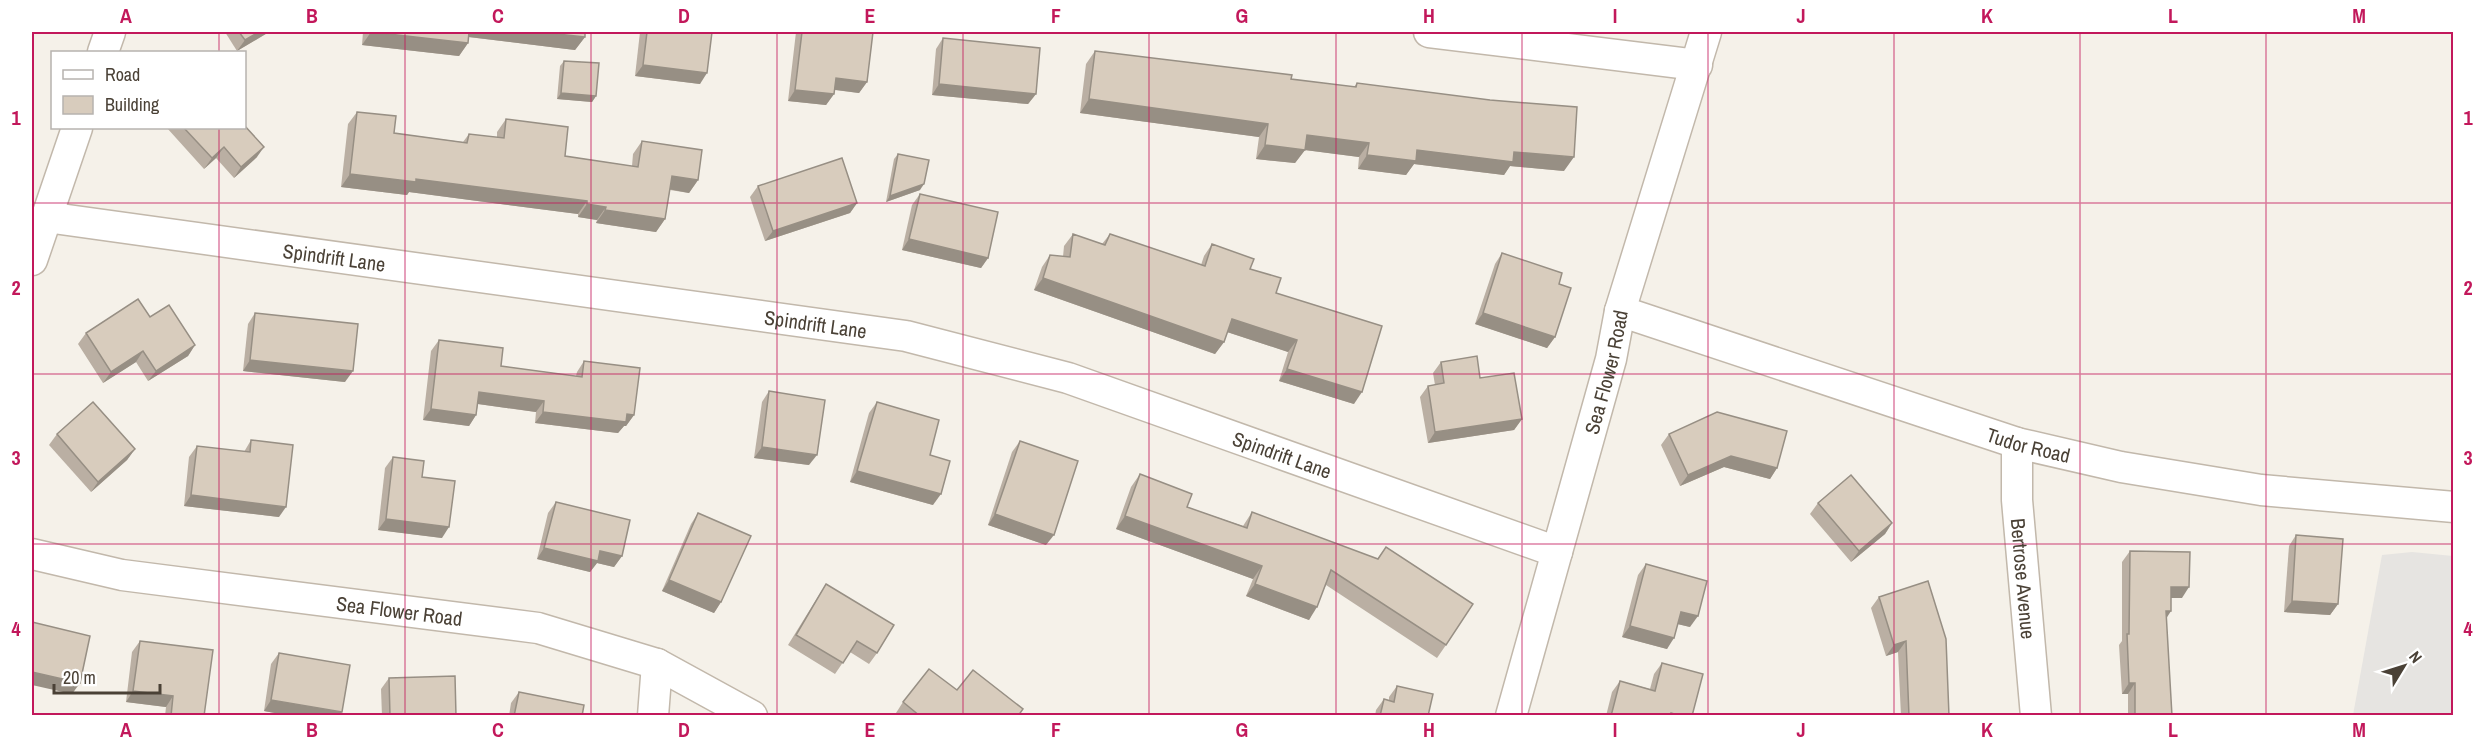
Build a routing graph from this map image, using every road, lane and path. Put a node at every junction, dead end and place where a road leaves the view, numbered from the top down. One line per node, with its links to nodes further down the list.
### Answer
1 (110, 32): 4 (street)
2 (1429, 32): 5 (street)
3 (1706, 32): 5 (street, Sea Flower Road)
4 (102, 51)
5 (1697, 65): 9 (street, Sea Flower Road)
6 (76, 129): 7 (street)
7 (46, 217): 8 (street); 12 (street, Spindrift Lane)
8 (32, 260)
9 (1620, 311): 10 (street, Tudor Road); 12 (street, Sea Flower Road)
10 (2017, 443): 11 (street, Tudor Road); 18 (street, Bertrose Avenue)
11 (2454, 507)
12 (1557, 552): 17 (street, Sea Flower Road)
13 (32, 554): 14 (street, Sea Flower Road)
14 (657, 664): 15 (street); 16 (street, Sea Flower Road)
15 (653, 716)
16 (752, 716)
17 (1511, 716)
18 (2036, 716)

